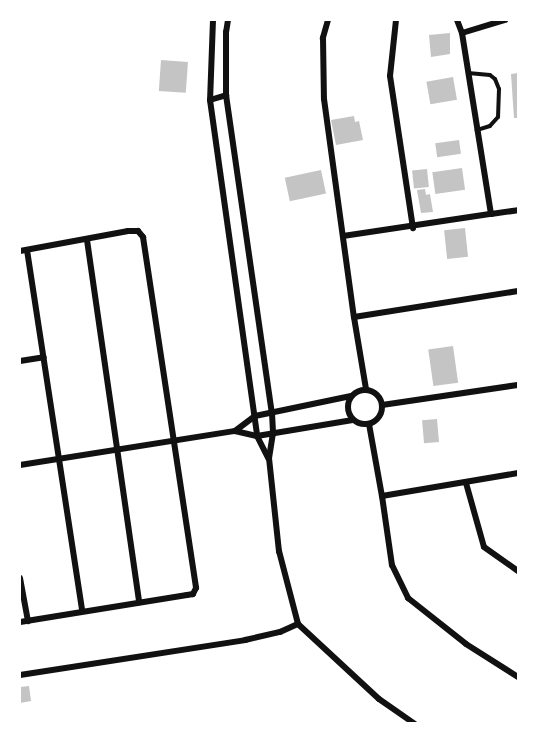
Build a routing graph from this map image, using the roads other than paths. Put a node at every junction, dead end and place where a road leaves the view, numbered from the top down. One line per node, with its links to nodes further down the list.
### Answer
1 (213, 20): 10 (street)
2 (228, 20): 9 (street)
3 (328, 20): 15 (street)
4 (396, 20): 14 (street)
5 (457, 20): 7 (street)
6 (505, 20): 7 (street)
7 (462, 33): 8 (street)
8 (467, 73): 11 (street); 11 (lane)
9 (226, 95): 10 (street); 27 (street)
10 (210, 100): 28 (street)
11 (476, 130): 13 (street)
12 (519, 210): 13 (street)
13 (492, 214): 14 (street)
14 (413, 228): 15 (street)
15 (343, 236): 20 (street)
16 (87, 240): 17 (street); 34 (street); 35 (street)
17 (27, 250): 18 (street); 21 (street)
18 (20, 251)
19 (519, 291): 20 (street)
20 (354, 317): 24 (street)
21 (44, 357): 22 (street); 37 (street)
22 (20, 361)
23 (519, 385): 26 (street)
24 (366, 389): 25 (street); 26 (street)
25 (351, 396): 27 (street); 29 (street)
26 (382, 405): 30 (street)
27 (272, 413): 28 (street); 32 (street)
28 (255, 416): 31 (street); 33 (street)
29 (353, 420): 30 (street); 32 (street)
30 (369, 424): 41 (street)
31 (235, 431): 33 (street); 34 (street)
32 (273, 433): 33 (street); 36 (street)
33 (257, 436): 36 (street)
34 (175, 440): 35 (street); 44 (street)
35 (116, 448): 37 (street); 44 (street)
36 (268, 458): 48 (street)
37 (58, 459): 38 (street); 45 (street)
38 (20, 465)
39 (519, 473): 40 (street)
40 (465, 483): 41 (street); 42 (street)
41 (382, 496): 49 (street)
42 (519, 571)
43 (20, 578): 46 (street)
44 (140, 602): 45 (street)
45 (82, 611): 46 (street)
46 (28, 621): 47 (street)
47 (20, 622)
48 (298, 624): 50 (street); 51 (street)
49 (517, 673)
50 (20, 675)
51 (415, 723)

